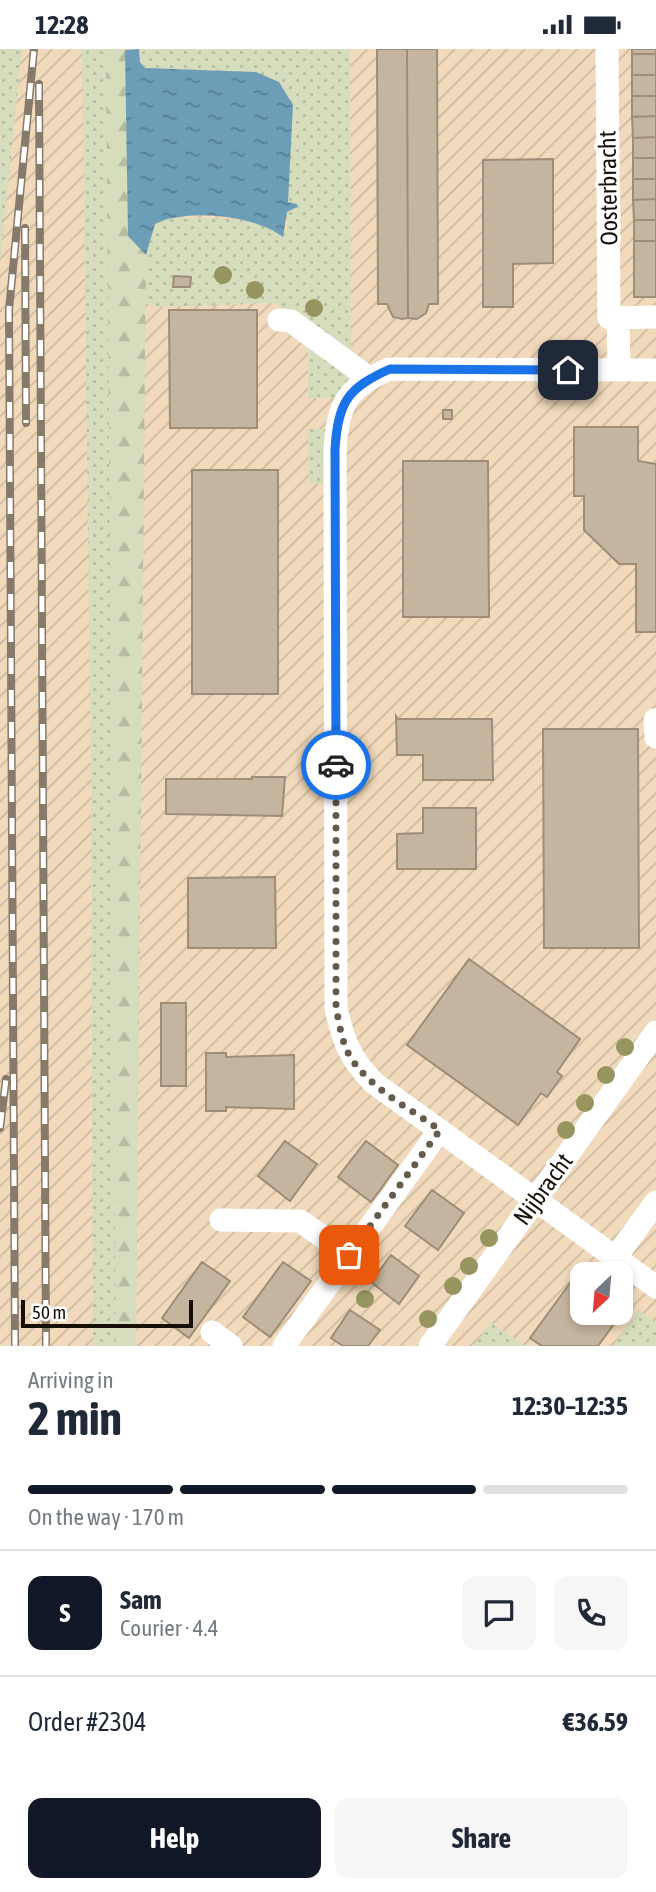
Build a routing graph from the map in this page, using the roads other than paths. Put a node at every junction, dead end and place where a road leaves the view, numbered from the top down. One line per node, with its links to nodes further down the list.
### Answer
1 (607, 49): 2 (street, Oosterbracht)
2 (618, 317): 3 (street); 5 (street, Oosterbracht)
3 (656, 317)
4 (279, 320): 7 (street)
5 (619, 370): 6 (street); 7 (street)
6 (656, 370)
7 (369, 378): 11 (street)
8 (656, 720): 9 (street)
9 (656, 737)
10 (656, 1032): 12 (street, Nijbracht)
11 (440, 1130): 12 (street); 15 (street)
12 (535, 1199): 16 (street); 21 (street, Nijbracht)
13 (656, 1202): 16 (street)
14 (221, 1220): 15 (street)
15 (349, 1255): 20 (street)
16 (615, 1258): 17 (street)
17 (656, 1287)
18 (212, 1332): 19 (street)
19 (231, 1346)
20 (284, 1346)
21 (430, 1346)

